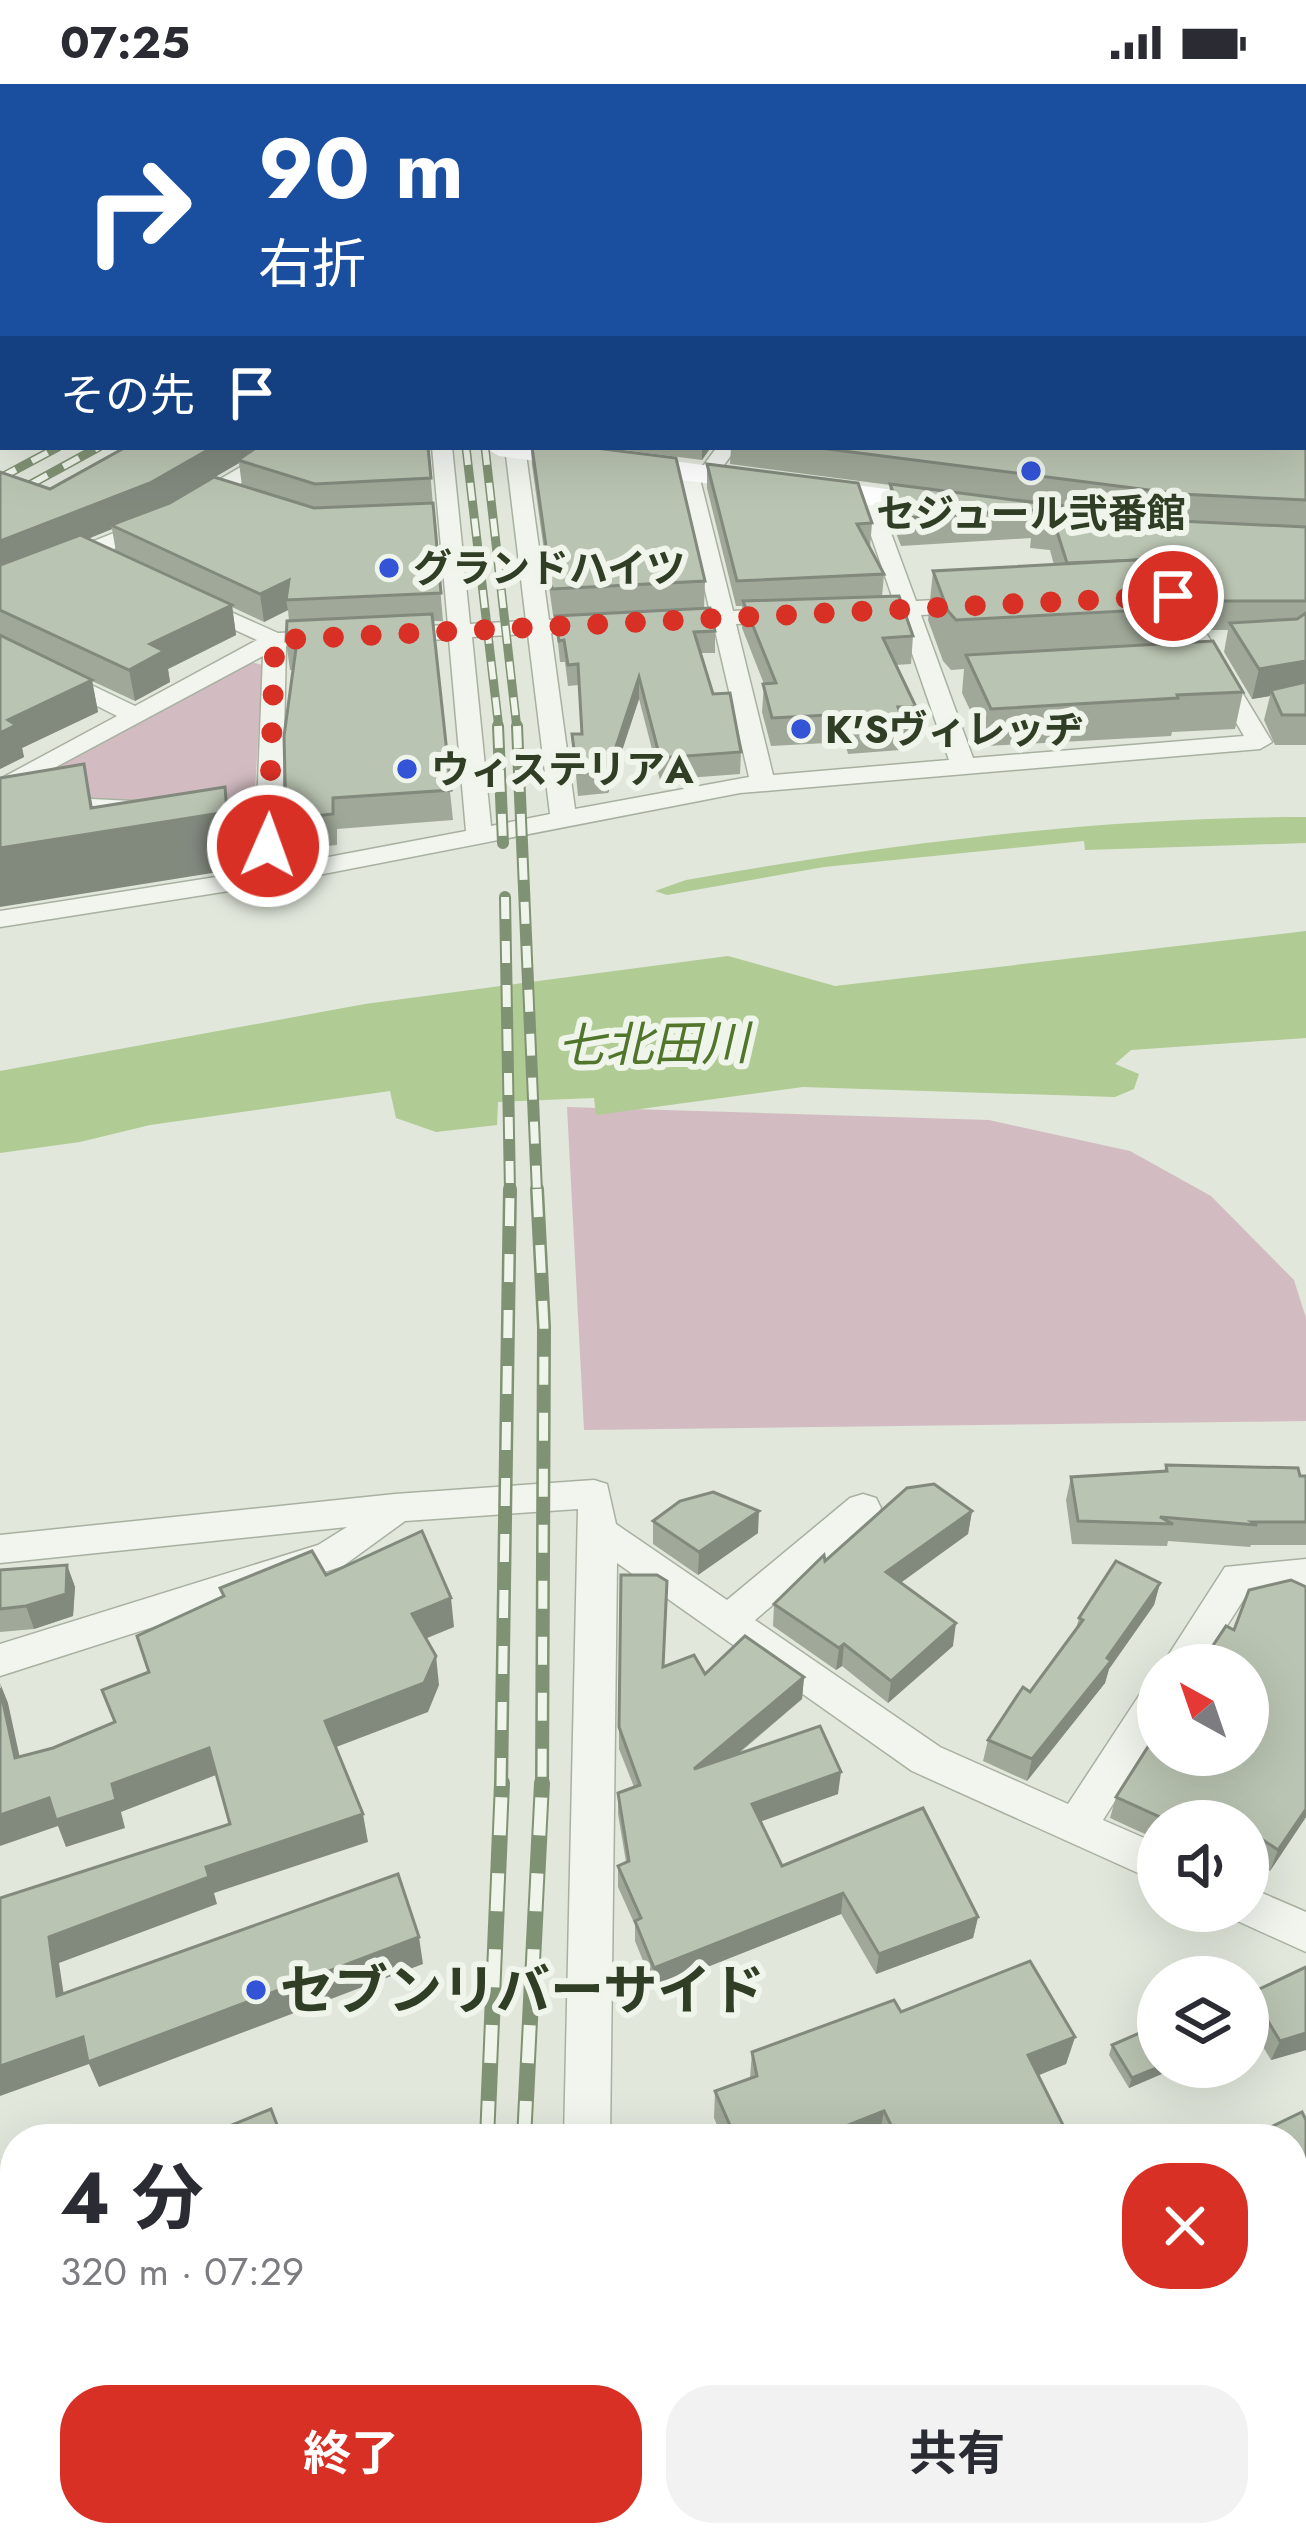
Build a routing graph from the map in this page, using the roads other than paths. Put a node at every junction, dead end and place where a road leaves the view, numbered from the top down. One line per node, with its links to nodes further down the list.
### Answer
1 (285, 450): 9 (street)
2 (442, 450): 16 (street)
3 (510, 450): 15 (street)
4 (524, 450): 6 (street)
5 (724, 450): 6 (street)
6 (698, 474): 7 (street); 14 (street)
7 (867, 495): 8 (street); 13 (street)
8 (982, 511)
9 (0, 586)
10 (171, 591): 17 (street)
11 (1150, 597): 20 (street)
12 (995, 604): 13 (street)
13 (906, 608): 14 (street); 20 (street)
14 (725, 618): 15 (street); 21 (street)
15 (539, 627): 16 (street); 25 (street)
16 (458, 632): 17 (street); 26 (street)
17 (275, 640): 19 (street); 24 (street)
18 (0, 648): 19 (street)
19 (135, 716): 22 (street)
20 (963, 764): 21 (street)
21 (763, 783): 25 (street)
22 (0, 789)
23 (0, 803): 24 (street)
24 (269, 815): 27 (street)
25 (562, 817): 26 (street)
26 (479, 833): 27 (street)
27 (267, 878): 28 (street)
28 (0, 919)
29 (395, 1508): 31 (street); 32 (street); 36 (street)
30 (863, 1508): 34 (street)
31 (598, 1531): 34 (street); 42 (street)
32 (0, 1549)
33 (1306, 1574): 35 (street)
34 (730, 1618): 38 (street)
35 (1194, 1644)
36 (0, 1660)
37 (1137, 1732): 38 (street)
38 (1076, 1826): 39 (street)
39 (1137, 1854)
40 (1269, 1916): 41 (street)
41 (1306, 1933)
42 (587, 2124)

